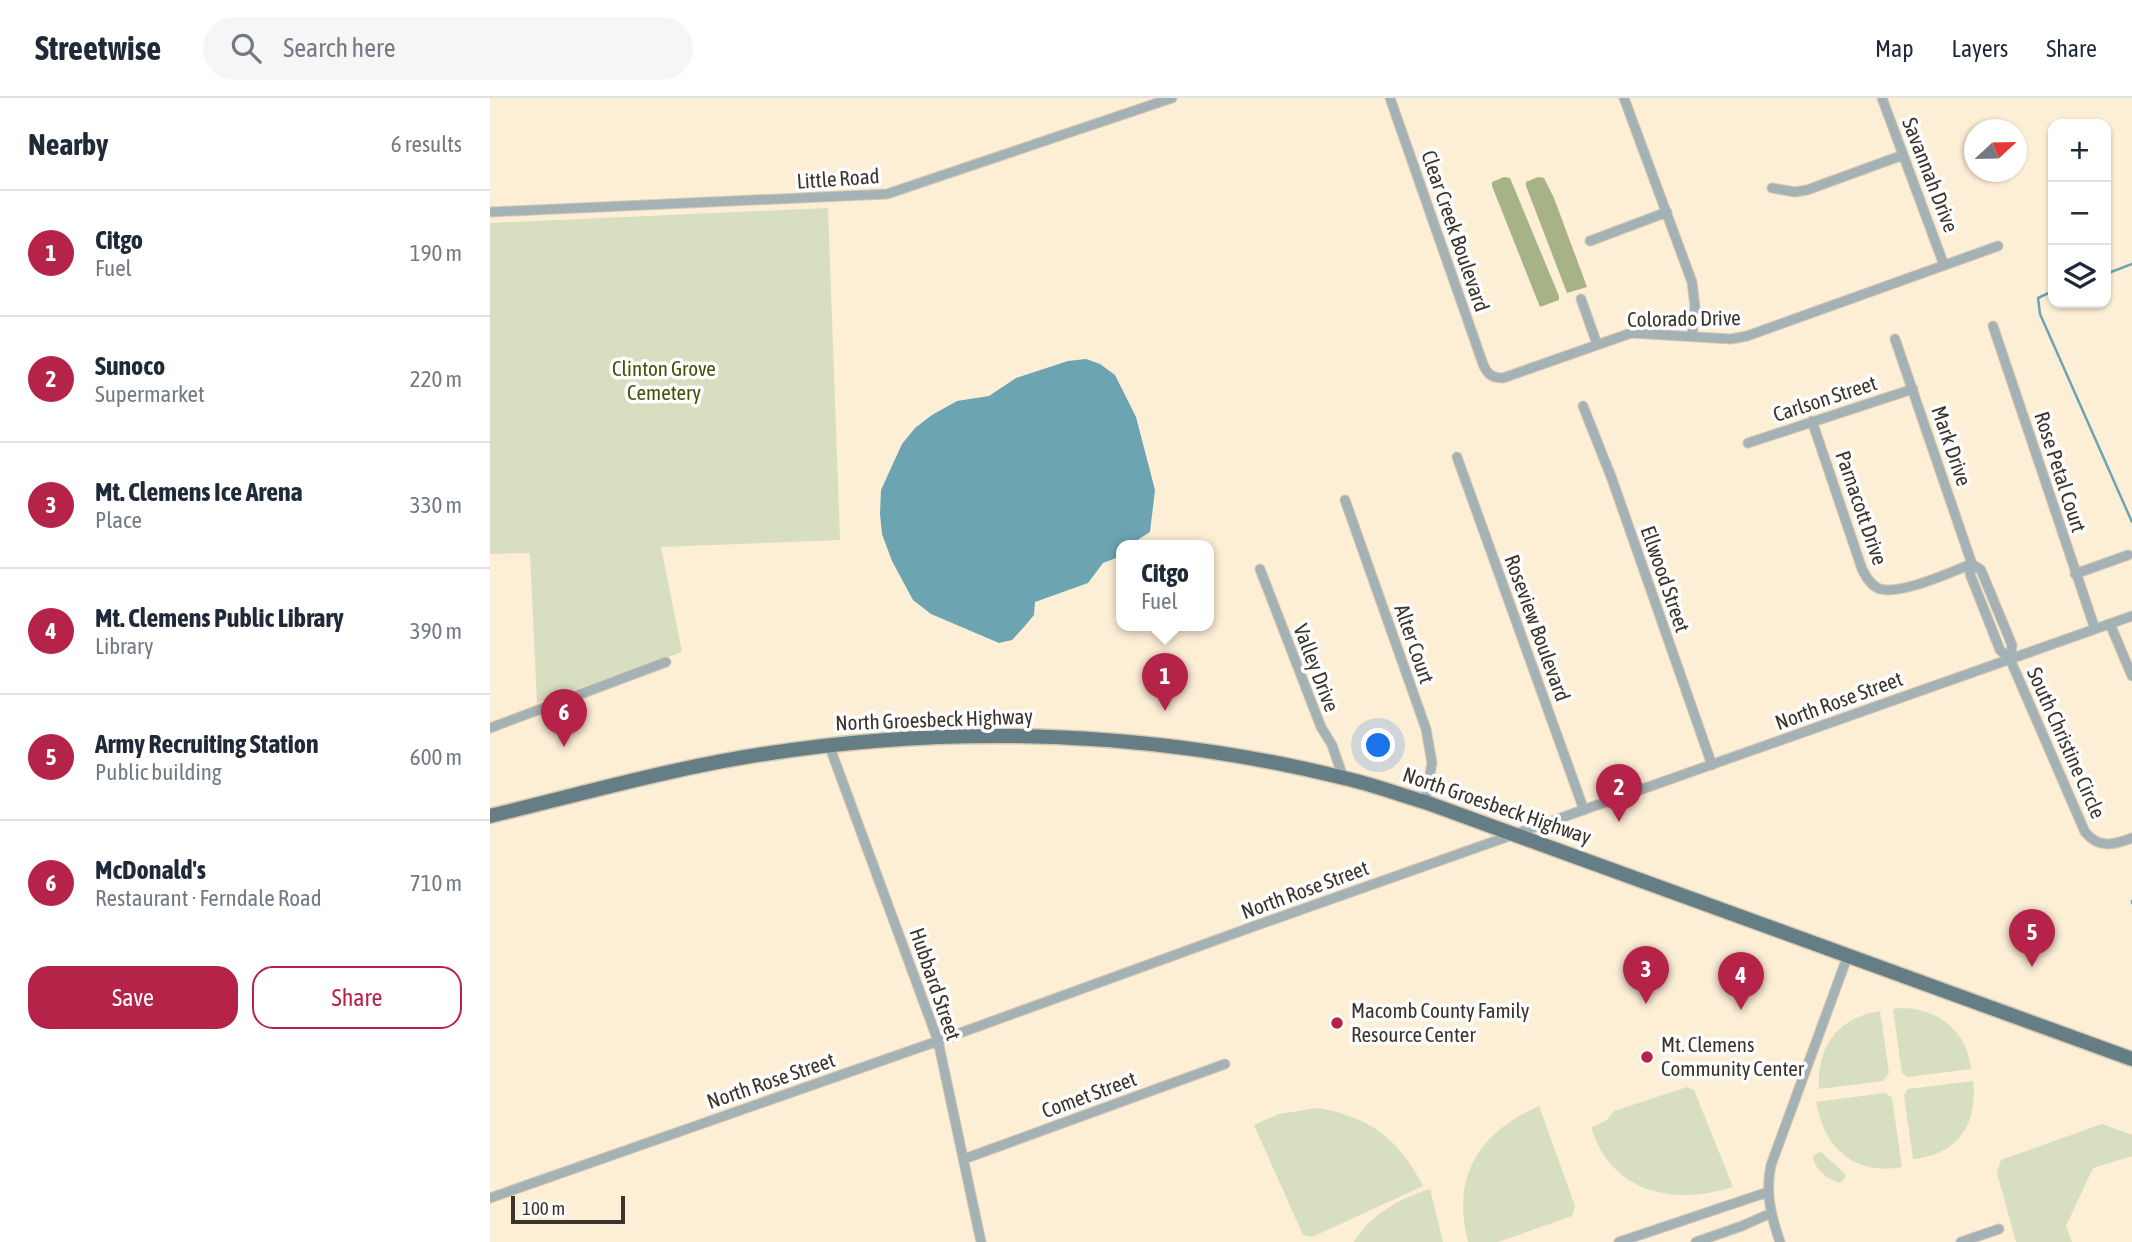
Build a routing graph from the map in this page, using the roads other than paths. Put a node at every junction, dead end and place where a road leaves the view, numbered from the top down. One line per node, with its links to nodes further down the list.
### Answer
1 (1172, 98): 7 (street, Little Road)
2 (1390, 98): 17 (street, Clear Creek Boulevard)
3 (1882, 98): 5 (street, Savannah Drive)
4 (1627, 99): 8 (street)
5 (1903, 155): 6 (street); 11 (street, Savannah Drive)
6 (1772, 188)
7 (490, 212)
8 (1667, 212): 9 (street); 14 (street)
9 (1590, 241)
10 (1998, 246): 11 (street, Colorado Drive)
11 (1944, 265): 14 (street, Colorado Drive)
12 (1581, 299): 16 (street)
13 (1993, 326): 27 (street, Rose Petal Court)
14 (1692, 337): 16 (street, Colorado Drive)
15 (1895, 339): 18 (street, Mark Drive)
16 (1597, 344): 17 (street, Colorado Drive)
17 (1489, 374)
18 (1913, 388): 20 (street, Carlson Street); 25 (street, Mark Drive)
19 (1583, 406): 36 (street, Ellwood Street)
20 (1812, 421): 21 (street, Carlson Street); 25 (street, Parnacott Drive)
21 (1748, 443)
22 (1457, 457): 39 (street, Roseview Boulevard)
23 (1345, 500): 38 (street, Alter Court)
24 (2128, 555): 27 (street)
25 (1972, 564): 31 (street, Mark Drive)
26 (1260, 569): 37 (street, Valley Drive)
27 (2075, 574): 30 (street, Rose Petal Court)
28 (2132, 616): 29 (street, North Rose Street)
29 (2110, 624): 30 (street, North Rose Street); 33 (street)
30 (2095, 629): 31 (street, North Rose Street)
31 (2010, 659): 36 (street, North Rose Street); 42 (street, South Christine Circle)
32 (666, 662): 34 (street)
33 (2132, 676)
34 (490, 728)
35 (829, 745): 37 (main road, North Groesbeck Highway); 40 (main road, North Groesbeck Highway); 44 (street, Hubbard Street)
36 (1712, 765): 39 (street, North Rose Street)
37 (1343, 777): 38 (main road, North Groesbeck Highway)
38 (1425, 802): 41 (main road, North Groesbeck Highway)
39 (1584, 810): 41 (street, North Rose Street)
40 (490, 816)
41 (1515, 834): 43 (main road, North Groesbeck Highway); 44 (street, North Rose Street)
42 (2132, 838)
43 (1848, 955): 45 (main road, North Groesbeck Highway); 48 (street)
44 (938, 1041): 47 (street, Hubbard Street); 49 (street, North Rose Street)
45 (2132, 1059)
46 (1225, 1064): 47 (street, Comet Street)
47 (964, 1159): 52 (street, Hubbard Street)
48 (1768, 1192): 50 (street); 53 (street)
49 (490, 1198)
50 (1771, 1213): 54 (street); 55 (street)
51 (1999, 1229): 56 (street)
52 (981, 1242)
53 (1619, 1242)
54 (1696, 1242)
55 (1780, 1242)
56 (1961, 1242)

